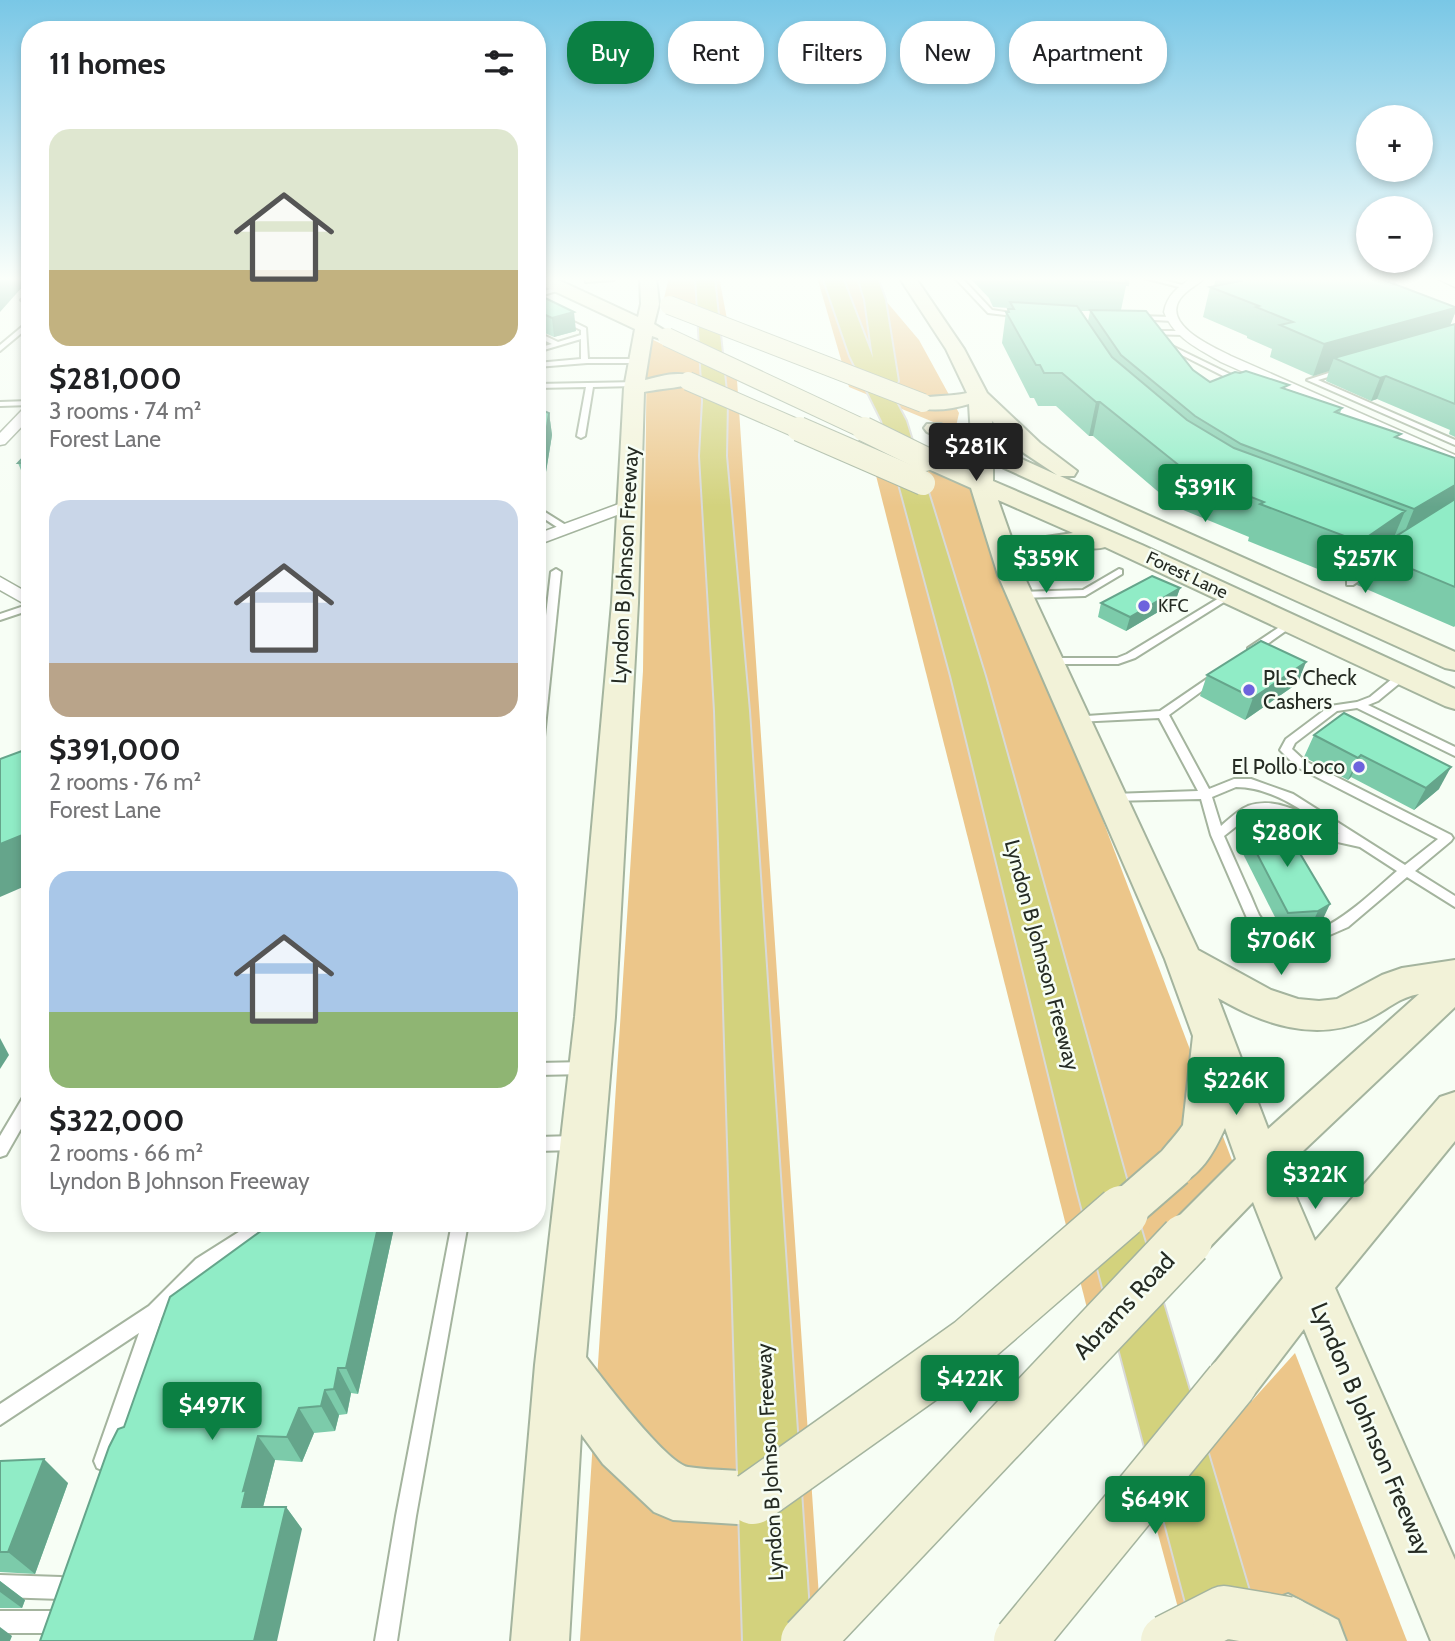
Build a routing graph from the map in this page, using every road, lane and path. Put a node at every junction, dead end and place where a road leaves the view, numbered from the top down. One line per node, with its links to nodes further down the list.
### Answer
1 (585, 354): 15 (lane)
2 (593, 354): 15 (lane)
3 (609, 354): 20 (lane)
4 (630, 354): 36 (main road, Lyndon B Johnson Freeway)
5 (653, 354): 35 (main road, bridge)
6 (706, 354): 35 (main road, Forest Lane, bridge)
7 (711, 354): 96 (highway, Lyndon B Johnson Freeway)
8 (733, 354): 26 (main road, bridge)
9 (764, 354): 26 (main road, Forest Lane)
10 (860, 354): 26 (highway, Lyndon B Johnson Freeway)
11 (895, 354): 26 (highway)
12 (957, 354): 23 (main road)
13 (1184, 354): 18 (lane)
14 (1217, 354): 18 (street)
15 (585, 361): 16 (lane)
16 (546, 364)
17 (1348, 370): 19 (lane)
18 (1267, 377): 22 (street)
19 (1315, 382): 22 (lane); 27 (lane)
20 (590, 385): 21 (lane); 30 (lane)
21 (546, 386)
22 (1291, 388): 29 (street)
23 (978, 396): 26 (main road); 33 (main road, Lyndon B Johnson Freeway); 38 (main road)
24 (21, 403): 25 (lane)
25 (0, 404)
26 (917, 418): 33 (main road, Forest Lane); 100 (highway, Lyndon B Johnson Freeway)
27 (1397, 418): 29 (lane); 32 (lane)
28 (21, 419): 31 (street)
29 (1374, 424): 34 (street)
30 (581, 436)
31 (0, 441)
32 (1455, 443)
33 (981, 451): 35 (main road, Lyndon B Johnson Freeway); 38 (main road, Forest Lane)
34 (1455, 461)
35 (967, 494): 41 (main road, Forest Lane); 46 (main road, Lyndon B Johnson Freeway)
36 (627, 506): 39 (street); 74 (main road, Lyndon B Johnson Freeway)
37 (546, 516): 39 (lane)
38 (1135, 517): 54 (main road, Forest Lane)
39 (566, 529): 40 (street)
40 (546, 537)
41 (1126, 561): 46 (lane); 46 (main road); 47 (main road, Forest Lane)
42 (1381, 562): 45 (lane)
43 (556, 572): 55 (lane)
44 (0, 582): 48 (street)
45 (1350, 583)
46 (1015, 585): 52 (main road, Lyndon B Johnson Freeway)
47 (1229, 595): 51 (main road, Forest Lane); 52 (lane)
48 (21, 596)
49 (21, 610): 50 (lane)
50 (0, 617)
51 (1290, 623): 53 (lane); 57 (main road, Forest Lane)
52 (1051, 661): 61 (main road, Lyndon B Johnson Freeway)
53 (1237, 661)
54 (1454, 661)
55 (546, 664)
56 (1227, 668): 60 (lane)
57 (1402, 676): 58 (main road, Forest Lane); 59 (lane)
58 (1455, 699)
59 (1359, 705): 62 (lane); 66 (lane)
60 (1163, 714): 61 (lane); 63 (lane)
61 (1076, 719): 64 (main road, Lyndon B Johnson Freeway)
62 (1455, 752)
63 (1206, 795): 64 (lane); 65 (lane); 67 (lane)
64 (1114, 798): 70 (main road, Lyndon B Johnson Freeway)
65 (1217, 835): 67 (lane); 68 (lane)
66 (1452, 837): 68 (lane)
67 (1363, 844): 68 (lane)
68 (1406, 871): 69 (lane)
69 (1455, 902)
70 (1184, 958): 71 (main road); 73 (main road, Lyndon B Johnson Freeway)
71 (1455, 975)
72 (1455, 984): 81 (main road, Abrams Road)
73 (1210, 1030): 81 (main road, Lyndon B Johnson Freeway); 86 (main road, bridge)
74 (589, 1068): 75 (lane); 78 (main road, Lyndon B Johnson Freeway)
75 (546, 1069)
76 (1455, 1110): 84 (main road)
77 (21, 1114): 80 (lane)
78 (582, 1143): 79 (lane); 86 (main road, Lyndon B Johnson Freeway)
79 (546, 1144)
80 (0, 1150)
81 (1260, 1164): 84 (main road, Lyndon B Johnson Freeway); 97 (main road, Abrams Road, bridge)
82 (254, 1232): 85 (lane)
83 (458, 1232): 94 (lane)
84 (1308, 1283): 90 (main road, Lyndon B Johnson Freeway); 98 (main road, bridge)
85 (155, 1312): 87 (lane); 88 (lane)
86 (560, 1365): 95 (main road, Lyndon B Johnson Freeway)
87 (0, 1415)
88 (97, 1483)
89 (0, 1586): 92 (lane)
90 (1452, 1616)
91 (0, 1622): 92 (lane)
92 (47, 1631)
93 (1303, 1632): 99 (main road, bridge)
94 (386, 1641)
95 (540, 1641)
96 (777, 1641)
97 (807, 1641)
98 (1020, 1641)
99 (1167, 1641)
100 (1230, 1641)

